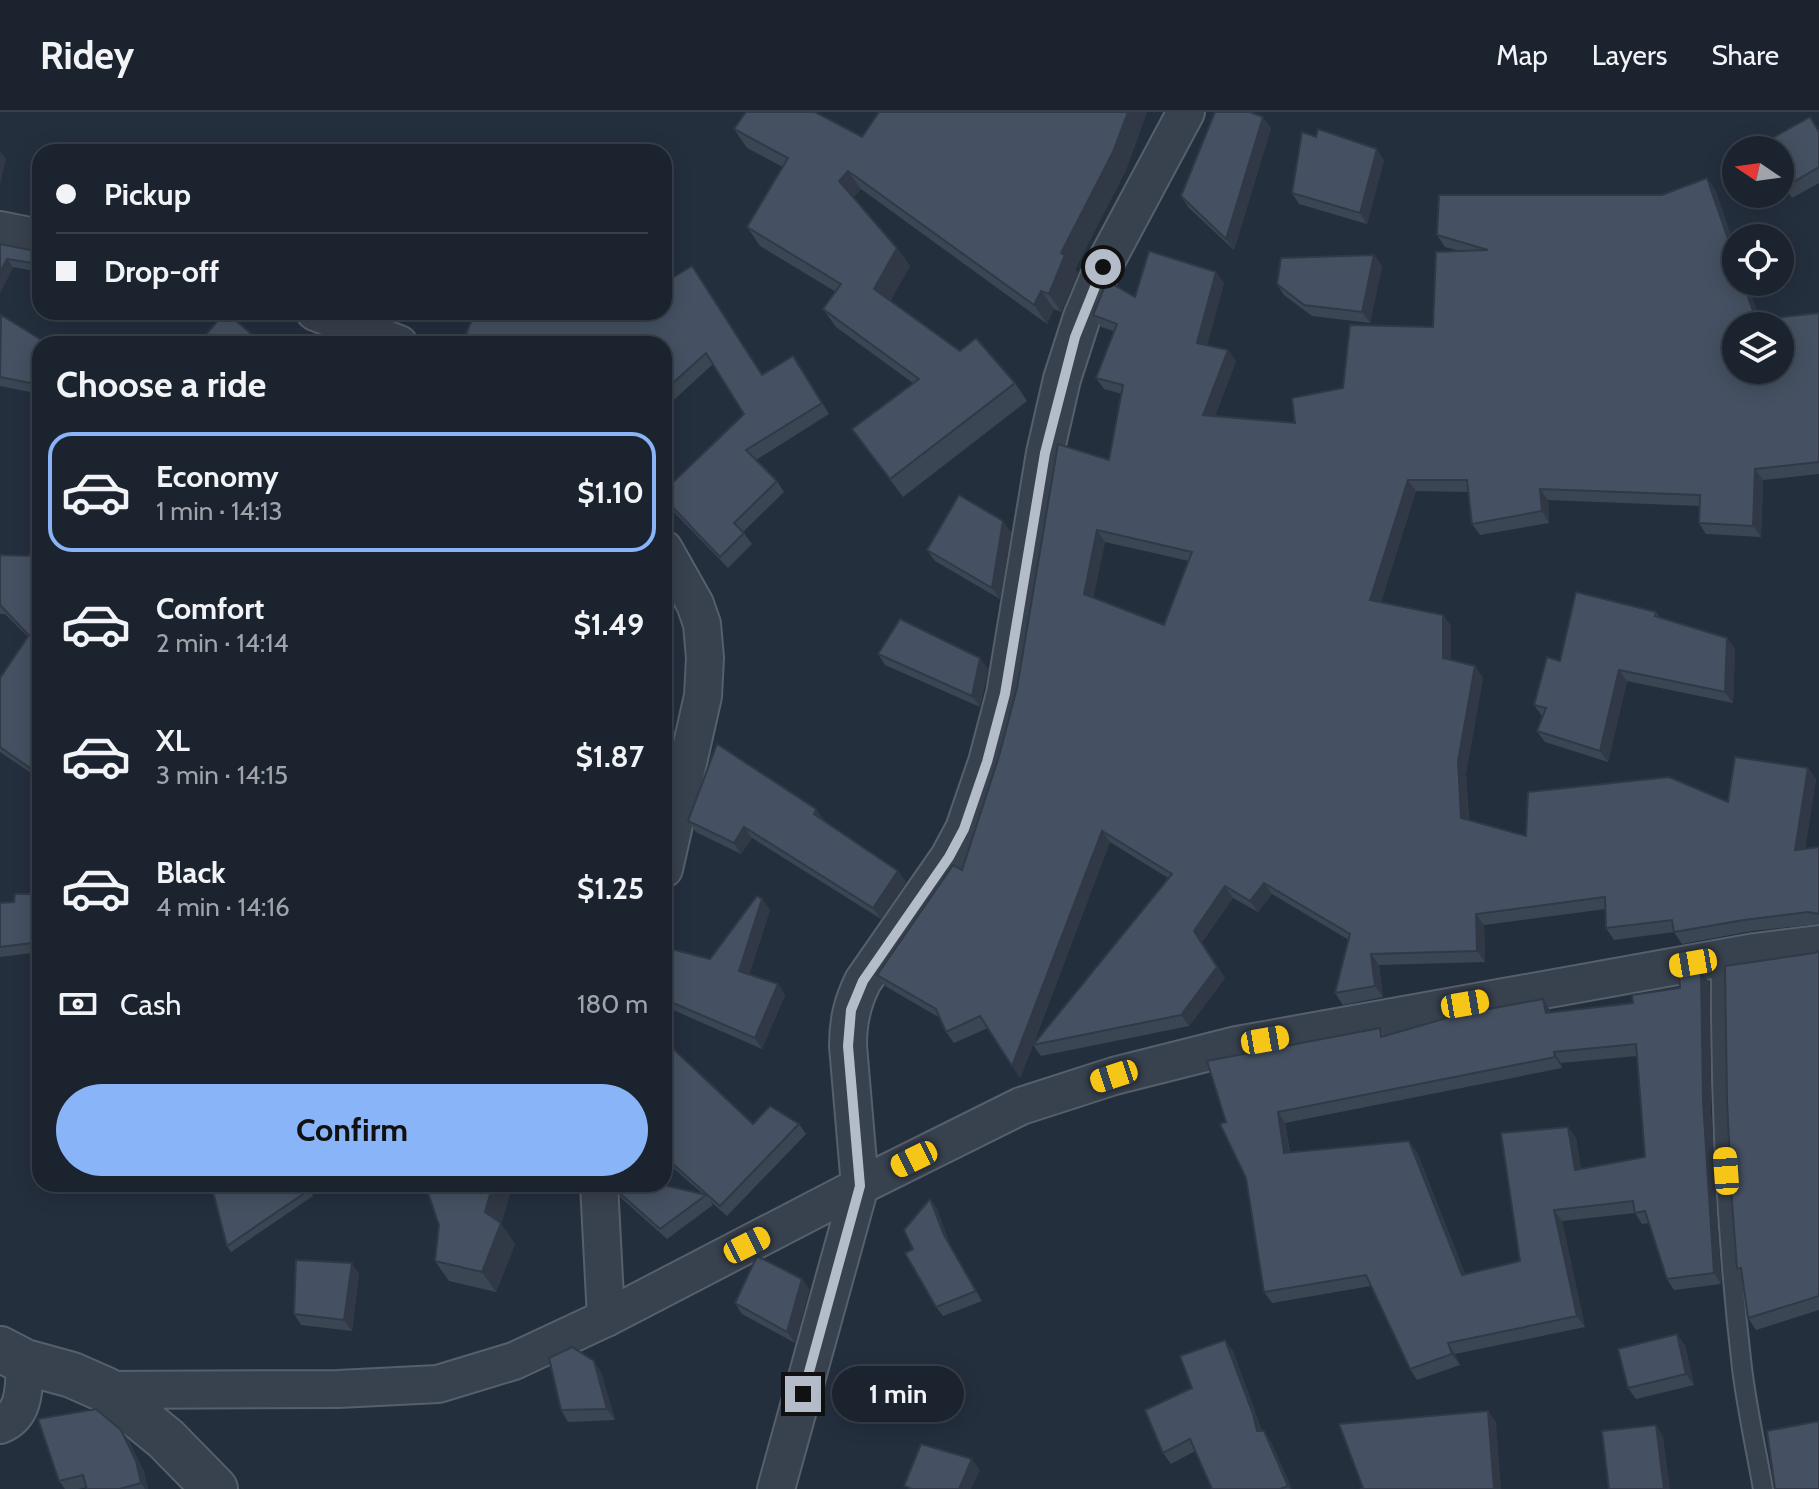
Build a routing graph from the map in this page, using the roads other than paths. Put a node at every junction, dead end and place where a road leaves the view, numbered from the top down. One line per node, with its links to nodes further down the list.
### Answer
1 (1186, 112): 10 (street)
2 (0, 230): 3 (street)
3 (32, 236)
4 (336, 320): 5 (street)
5 (378, 336)
6 (672, 563): 7 (street)
7 (672, 834)
8 (1819, 944): 9 (street)
9 (1721, 958): 10 (street); 18 (lane)
10 (860, 1186): 12 (street); 17 (street)
11 (599, 1192): 12 (street)
12 (606, 1318): 14 (street)
13 (12, 1356): 14 (street); 15 (street)
14 (106, 1390): 16 (street)
15 (0, 1425)
16 (215, 1489)
17 (776, 1489)
18 (1763, 1489)

